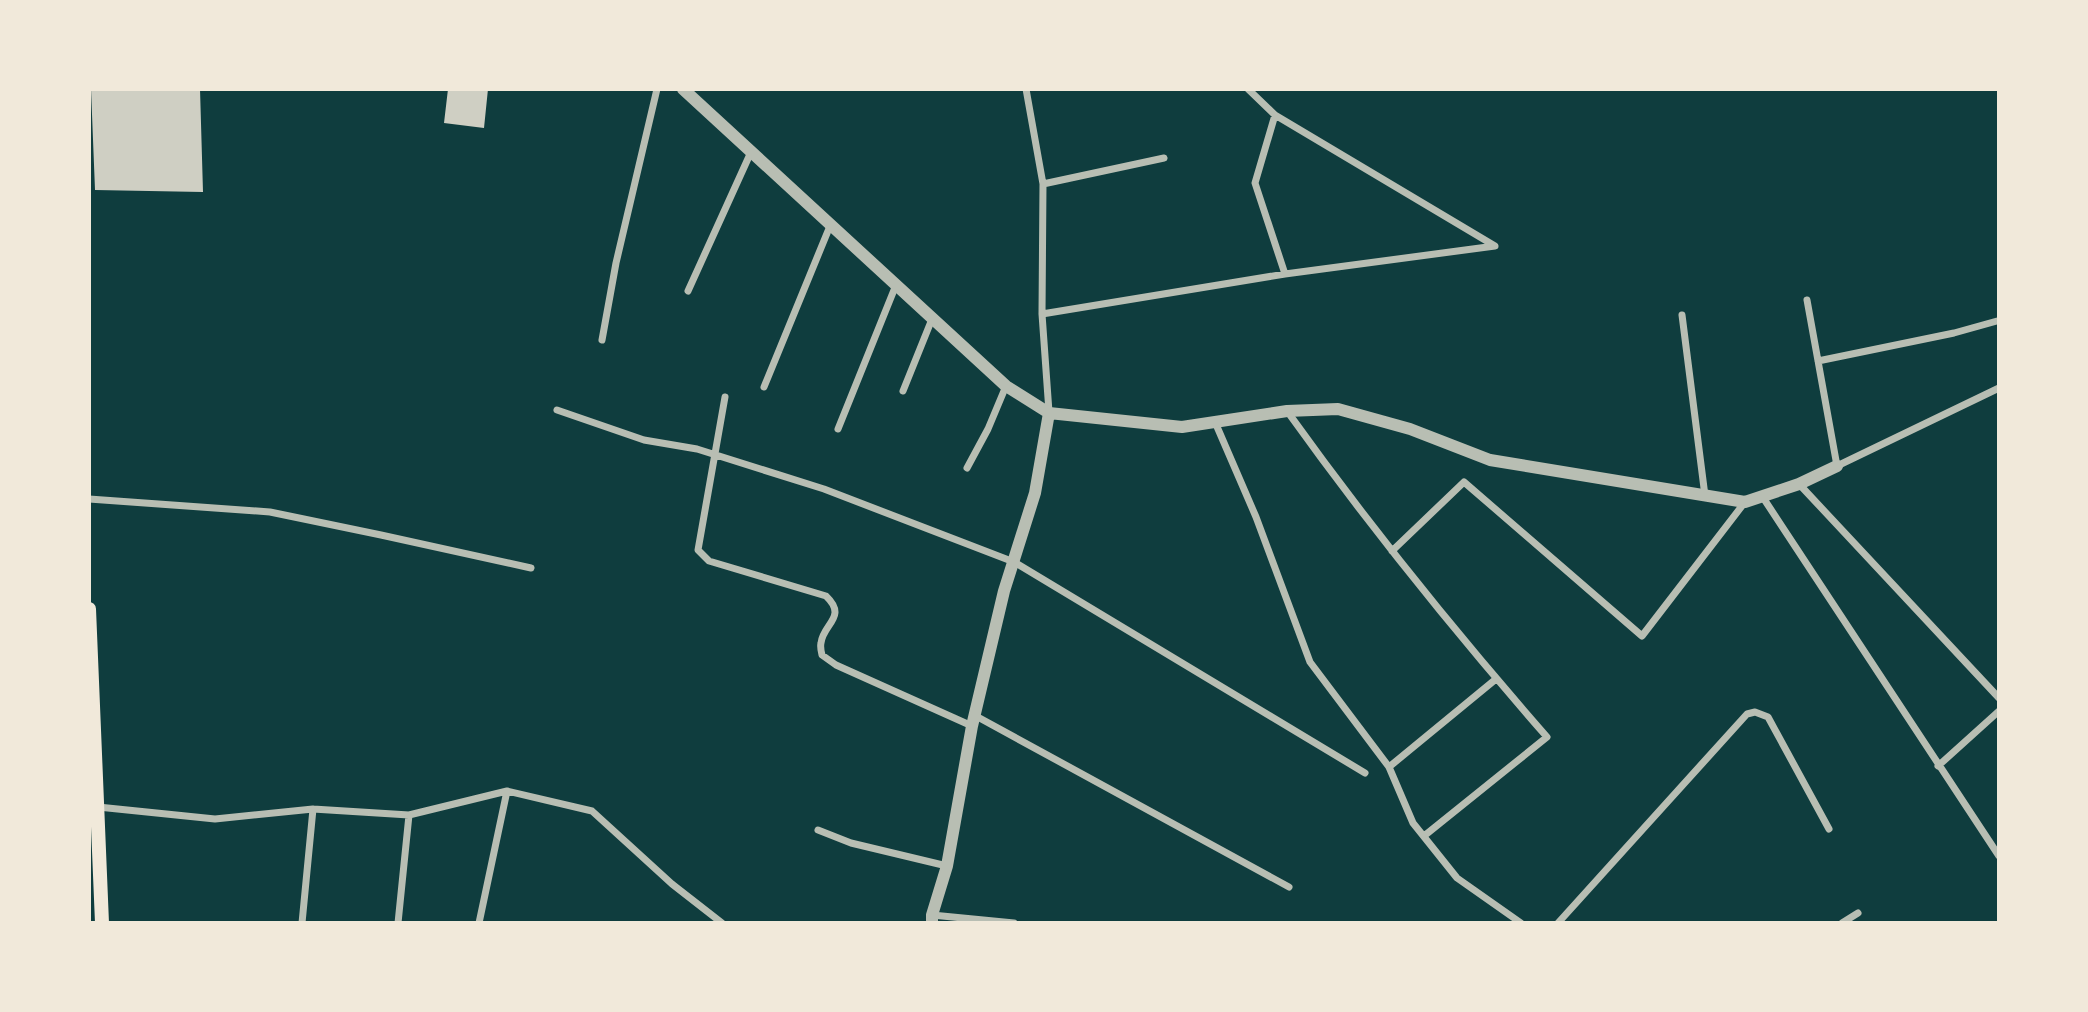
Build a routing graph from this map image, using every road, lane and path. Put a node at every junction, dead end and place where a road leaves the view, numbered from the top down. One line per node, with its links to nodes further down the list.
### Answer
1 (656, 89): 18 (street)
2 (683, 89): 6 (street)
3 (1026, 89): 8 (street)
4 (1248, 89): 5 (street)
5 (1275, 115): 10 (street); 10 (street)
6 (751, 152): 9 (street); 12 (street)
7 (1164, 158): 8 (street)
8 (1043, 184): 14 (street)
9 (830, 226): 11 (street); 21 (street)
10 (1285, 274): 14 (street)
11 (896, 285): 16 (street); 29 (street)
12 (688, 291)
13 (1807, 300): 19 (street)
14 (1042, 314): 27 (street)
15 (1682, 315): 34 (street)
16 (932, 319): 20 (street); 23 (street)
17 (1997, 321): 19 (street)
18 (602, 340)
19 (1818, 361): 31 (street)
20 (1006, 386): 27 (street); 32 (street)
21 (764, 387)
22 (1999, 388): 31 (street)
23 (903, 391)
24 (724, 397): 30 (street)
25 (557, 410): 30 (street)
26 (1287, 411): 28 (street); 34 (street); 38 (street)
27 (1049, 413): 28 (street); 39 (street)
28 (1215, 422): 47 (street)
29 (838, 429)
30 (715, 454): 39 (street); 45 (street)
31 (1837, 466): 33 (street)
32 (967, 468)
33 (1799, 484): 35 (street); 43 (street)
34 (1705, 496): 37 (street)
35 (1762, 496): 37 (street); 46 (street)
36 (89, 499): 40 (street)
37 (1745, 502): 38 (street)
38 (1392, 551): 42 (street)
39 (1014, 562): 45 (street); 48 (street)
40 (531, 568)
41 (89, 609): 50 (main road)
42 (1496, 679): 47 (street); 55 (street)
43 (1999, 698)
44 (1999, 711): 46 (street)
45 (973, 720): 57 (street); 58 (street)
46 (1938, 766): 56 (street)
47 (1389, 767): 55 (street)
48 (1365, 773)
49 (507, 791): 52 (street); 64 (street); 65 (street)
50 (97, 807): 51 (street); 61 (main road)
51 (313, 809): 52 (street); 62 (street)
52 (409, 815): 63 (street)
53 (1829, 829): 68 (street)
54 (817, 830): 57 (street)
55 (1424, 836): 67 (street)
56 (1999, 856)
57 (947, 866): 60 (street)
58 (1289, 887)
59 (1857, 913): 69 (street)
60 (932, 919): 66 (street)
61 (102, 923)
62 (302, 923)
63 (398, 923)
64 (479, 923)
65 (722, 923)
66 (1014, 923)
67 (1521, 923)
68 (1558, 923)
69 (1842, 923)

